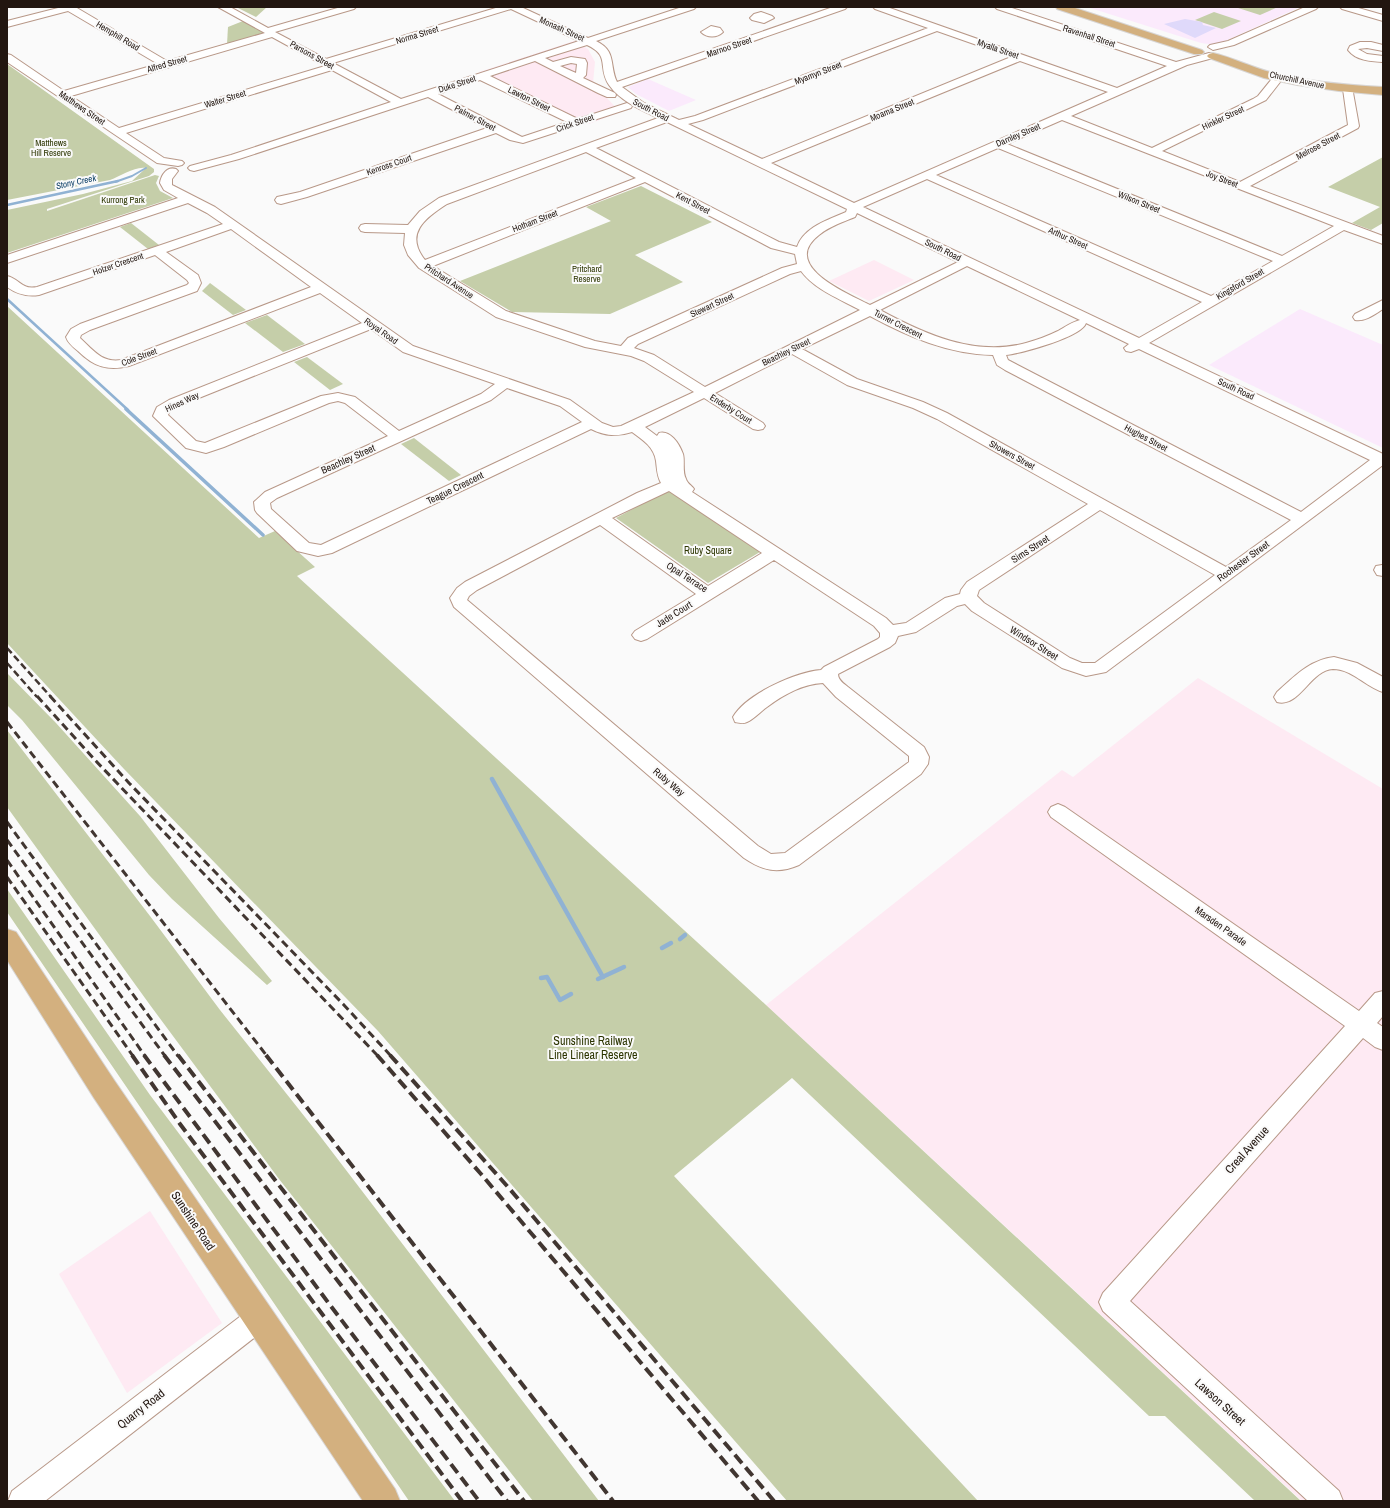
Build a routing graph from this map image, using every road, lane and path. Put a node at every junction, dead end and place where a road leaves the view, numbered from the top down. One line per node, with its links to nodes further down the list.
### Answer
1 (72, 7): 18 (street); 33 (street, Hemphill Road)
2 (223, 7): 21 (street, Parsons Street)
3 (351, 7): 21 (street, Alfred Street)
4 (509, 7): 31 (street, Norma Street)
5 (513, 7): 15 (street, Monash Street)
6 (691, 7): 23 (street, Duke Street)
7 (842, 7): 19 (street, Marnoo Street)
8 (878, 7): 20 (street, Myalla Street)
9 (1000, 7): 32 (street, Ravenhall Street)
10 (1061, 7): 26 (main road, Churchill Avenue)
11 (1074, 7): 26 (main road, Churchill Avenue)
12 (1313, 7): 26 (street, Darnley Street)
13 (1345, 7): 16 (street)
14 (540, 9): 15 (street)
15 (526, 13): 23 (street, Monash Street)
16 (1383, 18)
17 (767, 19): 19 (street)
18 (7, 24)
19 (786, 27): 24 (street, Marnoo Street)
20 (938, 28): 28 (street, Myalla Street); 50 (street, Myamyn Street)
21 (270, 32): 31 (street, Parsons Street); 33 (street, Alfred Street)
22 (716, 33): 24 (street)
23 (588, 40): 29 (street, Duke Street); 40 (street, South Road)
24 (740, 42): 40 (street, Marnoo Street)
25 (1383, 48): 30 (street)
26 (1210, 52): 32 (street, Darnley Street); 35 (main road, Churchill Avenue)
27 (7, 57): 44 (street, Matthews Street)
28 (1021, 57): 42 (street, Myalla Street); 57 (street, Moama Street)
29 (536, 58): 34 (street, South Road); 36 (street, Duke Street)
30 (1383, 59)
31 (329, 64): 45 (street, Parsons Street); 52 (street, Walter Street)
32 (1180, 64): 42 (street, Darnley Street)
33 (166, 65): 44 (street, Alfred Street)
34 (551, 66): 37 (street, South Road); 37 (street)
35 (1282, 75): 39 (main road, Churchill Avenue); 56 (street, Hinkler Street)
36 (481, 76): 43 (street, Duke Street); 49 (street, Lawton Street)
37 (575, 77): 40 (street, South Road)
38 (1383, 84): 39 (main road, Churchill Avenue)
39 (1347, 86): 41 (main road, Churchill Avenue); 61 (street, Melrose Street)
40 (613, 91): 46 (street, South Road); 48 (street, South Road)
41 (1383, 91)
42 (1118, 92): 47 (street, Darnley Street)
43 (428, 93): 45 (street, Duke Street); 51 (street, Palmer Street)
44 (62, 95): 52 (street, Matthews Street)
45 (400, 103): 58 (street, Duke Street)
46 (627, 106): 48 (street, South Road); 49 (street, Crick Street)
47 (1061, 116): 54 (street, Darnley Street); 56 (street, Joy Street)
48 (663, 119): 50 (street, South Road); 55 (street); 64 (street, South Road)
49 (576, 122): 53 (street, Crick Street)
50 (683, 125): 57 (street, South Road)
51 (496, 129): 53 (street, Palmer Street); 63 (street, Kenross Court)
52 (118, 132): 58 (street, Matthews Street)
53 (523, 140)
54 (997, 144): 59 (street, Darnley Street); 73 (street, Wilson Street)
55 (586, 148): 60 (street, Kent Street); 68 (street)
56 (1152, 152): 61 (street, Joy Street)
57 (762, 163): 64 (street, South Road)
58 (176, 169): 62 (street, Royal Road)
59 (926, 175): 64 (street, Darnley Street); 79 (street, Arthur Street)
60 (646, 178): 71 (street, Kent Street); 75 (street, Hotham Street)
61 (1241, 186): 66 (street, Joy Street)
62 (190, 198): 65 (street, Royal Road); 72 (street)
63 (281, 200)
64 (852, 211): 71 (street); 74 (street, South Road)
65 (232, 225): 70 (street, Holzer Crescent); 78 (street, Royal Road)
66 (1343, 226): 69 (street, Joy Street); 73 (street, Kingsford Street)
67 (365, 228): 68 (street)
68 (412, 229): 75 (street, Pritchard Avenue)
69 (1383, 240)
70 (157, 251): 77 (street, Holzer Crescent); 78 (street, Cole Street)
71 (801, 251): 76 (street)
72 (7, 259)
73 (1281, 260): 79 (street, Kingsford Street)
74 (963, 263): 81 (street, Beachley Street); 84 (street, South Road); 85 (street, South Road)
75 (423, 264): 87 (street, Pritchard Avenue)
76 (804, 266): 81 (street, Turner Crescent); 87 (street, Stewart Street)
77 (7, 280)
78 (320, 288): 83 (street, Royal Road)
79 (1211, 301): 85 (street, Kingsford Street)
80 (1383, 304): 82 (street)
81 (871, 310): 86 (street, Beachley Street); 88 (street, Turner Crescent)
82 (1360, 318)
83 (371, 324): 89 (street, Royal Road); 95 (street, Hines Way)
84 (1080, 324): 85 (street, South Road); 88 (street, Turner Crescent)
85 (1134, 346): 96 (street, South Road)
86 (792, 349): 90 (street, Beachley Street); 98 (street, Showers Street)
87 (626, 351): 90 (street, Pritchard Avenue)
88 (998, 351): 100 (street, Hughes Street)
89 (505, 383): 91 (street, Royal Road); 95 (street, Beachley Street)
90 (704, 392): 92 (street, Beachley Street); 93 (street, Enderby Court)
91 (592, 423): 94 (street, Royal Road); 101 (street, Teague Crescent)
92 (639, 425): 94 (street, Beachley Street); 97 (street)
93 (758, 426)
94 (611, 432)
95 (398, 437): 101 (street, Beachley Street)
96 (1380, 464): 100 (street, Rochester Street)
97 (673, 482): 99 (street, Ruby Way); 102 (street)
98 (1099, 504): 103 (street, Showers Street); 105 (street, Sims Street)
99 (601, 518): 104 (street, Opal Terrace); 109 (street, Ruby Way)
100 (1302, 519): 103 (street, Rochester Street)
101 (318, 551)
102 (775, 552): 104 (street, Opal Terrace); 106 (street)
103 (1226, 574): 108 (street, Rochester Street)
104 (708, 594): 107 (street, Jade Court)
105 (968, 598): 106 (street); 108 (street, Windsor Street)
106 (889, 632): 109 (street)
107 (641, 635)
108 (1106, 664)
109 (828, 676): 112 (street)
110 (1383, 686): 111 (street)
111 (1283, 697)
112 (742, 717)
113 (1058, 812): 116 (street, Marsden Parade)
114 (7, 938): 119 (main road, Sunshine Road)
115 (1383, 1000): 116 (street, Creal Avenue)
116 (1361, 1024): 117 (street, Marsden Parade); 118 (street, Creal Avenue)
117 (1383, 1040)
118 (1112, 1302): 122 (street, Lawson Street)
119 (259, 1318): 120 (street, Quarry Road); 121 (main road, Sunshine Road)
120 (22, 1501)
121 (383, 1501)
122 (1329, 1501)

